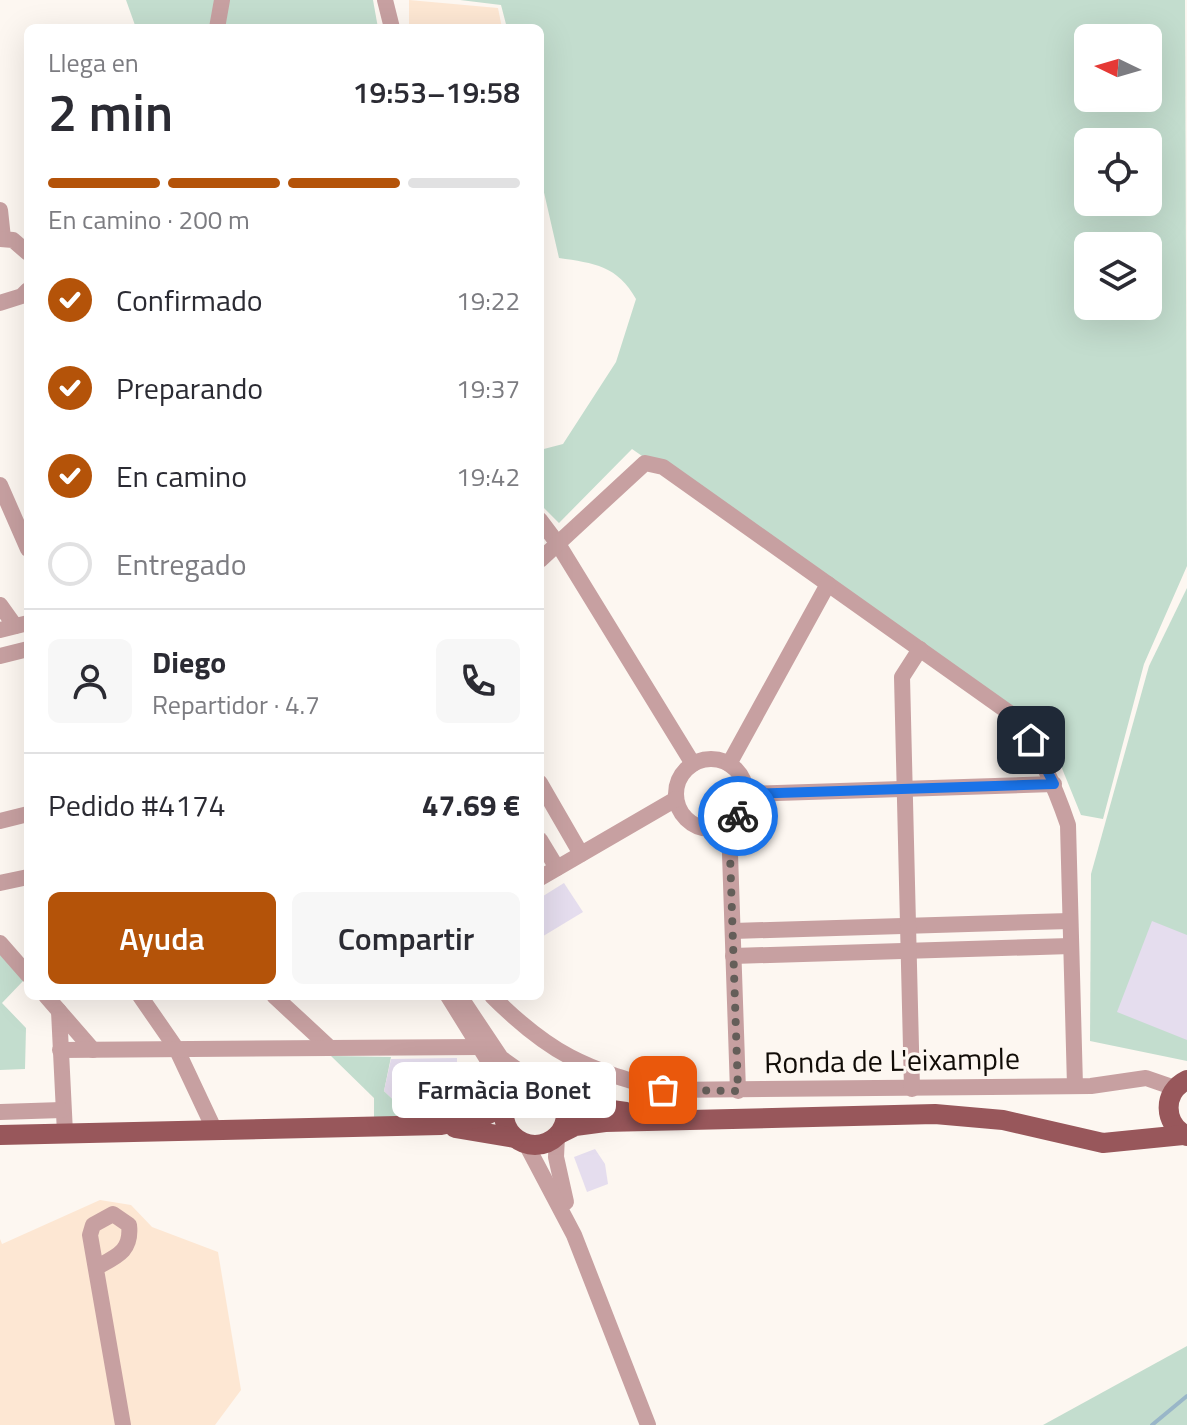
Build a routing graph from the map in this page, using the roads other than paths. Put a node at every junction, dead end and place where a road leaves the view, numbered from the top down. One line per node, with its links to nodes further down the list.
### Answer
1 (222, 0): 3 (street)
2 (385, 0): 4 (street)
3 (218, 24)
4 (391, 24)
5 (0, 210): 6 (street)
6 (1, 239): 7 (street)
7 (24, 248)
8 (24, 297): 9 (street)
9 (0, 303)
10 (0, 485): 12 (street)
11 (544, 525): 13 (street)
12 (24, 540)
13 (558, 544): 14 (street); 15 (street); 21 (street)
14 (544, 556)
15 (828, 584): 18 (street); 22 (street)
16 (0, 605): 17 (street)
17 (14, 627)
18 (920, 649): 23 (street); 24 (street)
19 (24, 650): 20 (street)
20 (0, 656)
21 (693, 764): 22 (street); 27 (street)
22 (729, 764): 26 (street)
23 (1054, 784): 24 (street); 37 (street)
24 (905, 789): 26 (street); 38 (street)
25 (544, 790): 32 (street)
26 (746, 794): 30 (street)
27 (676, 799): 30 (street); 32 (street)
28 (24, 815): 29 (street)
29 (0, 821)
30 (729, 824): 39 (street)
31 (544, 847): 33 (street)
32 (581, 854): 33 (street)
33 (557, 868): 34 (street)
34 (544, 876)
35 (24, 878): 36 (street)
36 (0, 883)
37 (1070, 921): 38 (street); 41 (street)
38 (907, 926): 39 (street); 42 (street)
39 (733, 931): 43 (street)
40 (0, 943): 44 (street)
41 (1071, 946): 42 (street); 58 (street)
42 (908, 951): 43 (street); 59 (street)
43 (733, 956): 61 (street)
44 (24, 970)
45 (49, 1000): 51 (street)
46 (143, 1000): 54 (street)
47 (278, 1000): 52 (street)
48 (450, 1000): 53 (street)
49 (463, 1000): 57 (street)
50 (497, 1000): 61 (street, Ronda de L'eixample)
51 (59, 1011): 55 (street); 56 (street)
52 (328, 1046): 53 (street); 54 (street)
53 (479, 1047): 63 (street)
54 (176, 1048): 56 (street); 68 (street)
55 (60, 1050): 56 (street); 64 (street)
56 (93, 1050)
57 (536, 1083): 62 (main road); 63 (main road)
58 (1075, 1086): 59 (street, Ronda de L'eixample); 60 (street, Ronda de L'eixample)
59 (912, 1089): 61 (street, Ronda de L'eixample)
60 (1177, 1090): 72 (main road); 73 (main road)
61 (738, 1091)
62 (561, 1095): 66 (main road); 71 (main road)
63 (505, 1104): 67 (main road); 74 (main road)
64 (62, 1110): 65 (street); 69 (street)
65 (0, 1112)
66 (670, 1119): 71 (main road); 73 (main road)
67 (441, 1125): 68 (main road); 74 (main road)
68 (215, 1131): 69 (main road)
69 (65, 1133): 70 (main road)
70 (0, 1135)
71 (559, 1135): 74 (main road); 75 (street)
72 (1185, 1136): 73 (main road)
73 (1137, 1137)
74 (520, 1141): 75 (street)
75 (574, 1235): 78 (street)
76 (99, 1266): 77 (street)
77 (123, 1425)
78 (648, 1425)

